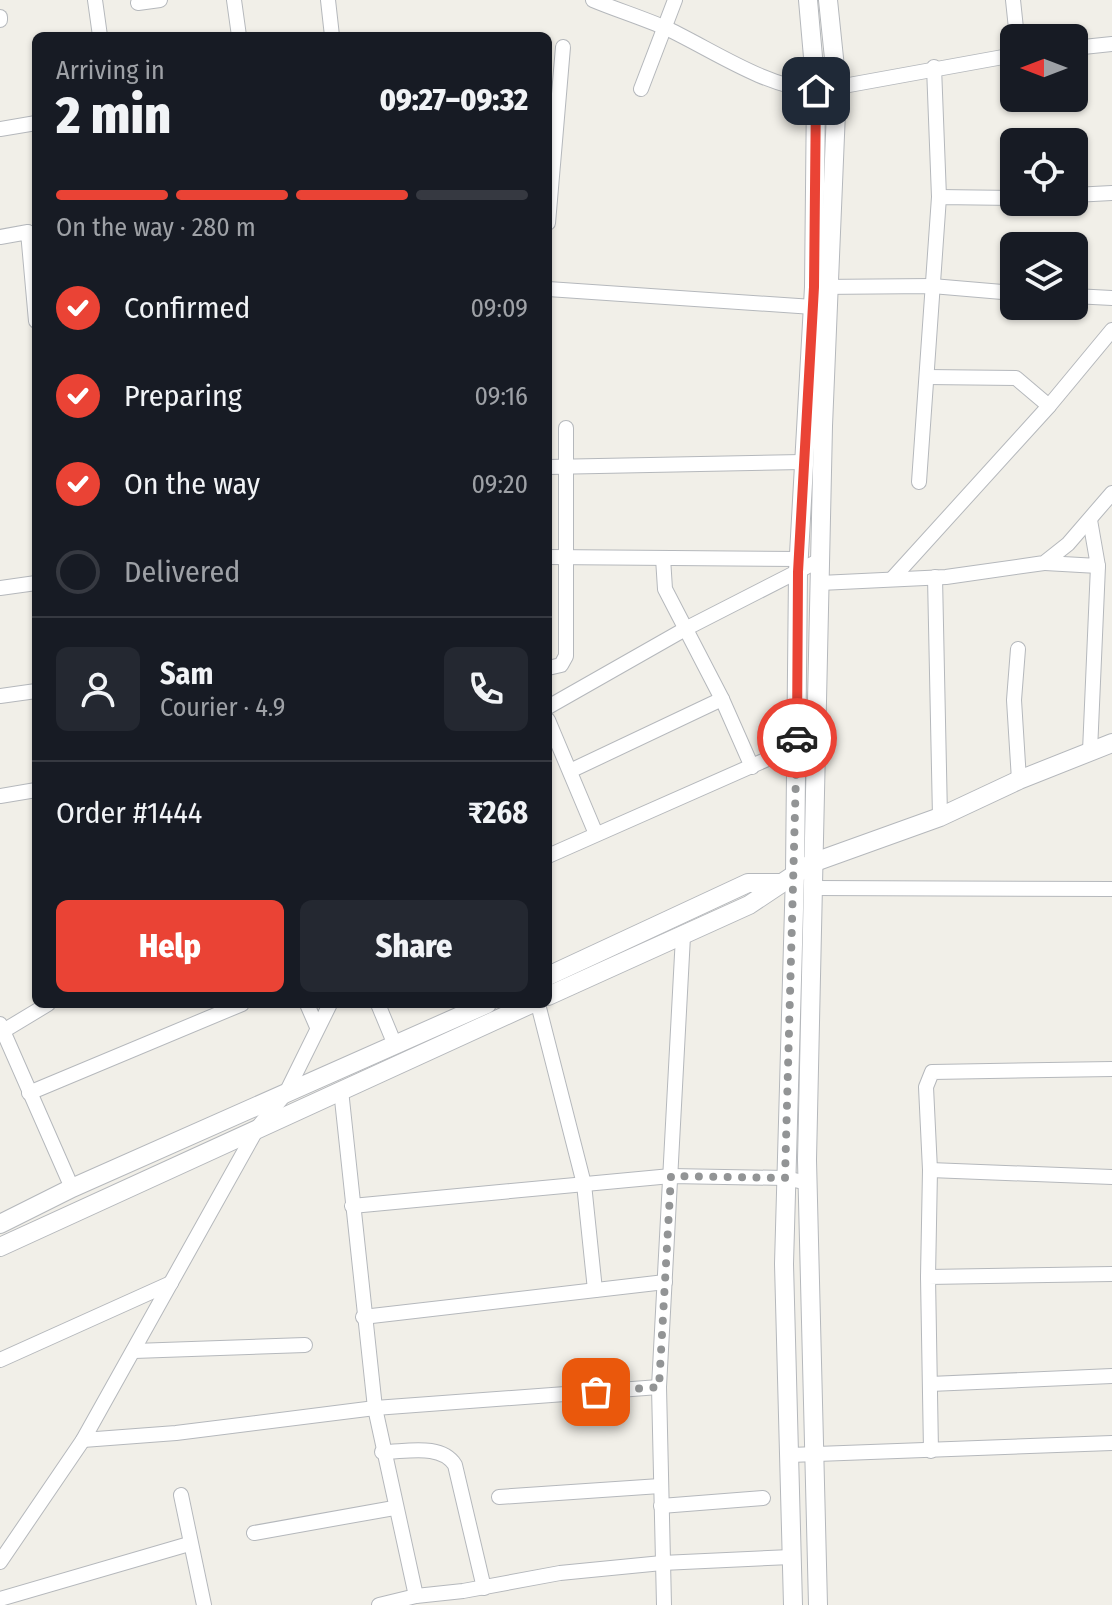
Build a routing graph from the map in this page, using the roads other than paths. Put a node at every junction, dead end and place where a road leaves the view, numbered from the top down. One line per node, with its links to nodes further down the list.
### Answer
1 (95, 0): 13 (street)
2 (160, 0): 10 (street)
3 (234, 0): 14 (street)
4 (328, 0): 15 (street)
5 (593, 0): 12 (street)
6 (675, 0): 12 (street)
7 (808, 0): 23 (street)
8 (828, 0): 21 (street)
9 (1013, 0): 11 (street)
10 (138, 3)
11 (1016, 24)
12 (664, 28): 22 (street); 23 (street)
13 (99, 32)
14 (238, 32)
15 (332, 32)
16 (1112, 44): 18 (street)
17 (563, 47): 25 (street)
18 (1088, 47)
19 (1000, 57): 20 (street)
20 (934, 67): 21 (street); 29 (street)
21 (837, 87): 23 (street); 34 (street)
22 (641, 89)
23 (816, 91): 34 (street)
24 (32, 124): 26 (street)
25 (552, 128)
26 (0, 129)
27 (1112, 193): 28 (street)
28 (1088, 194)
29 (939, 197): 30 (street); 33 (street)
30 (1000, 198)
31 (32, 231): 32 (street)
32 (0, 237)
33 (932, 286): 34 (street); 36 (street); 41 (street)
34 (822, 287): 39 (street); 53 (street)
35 (552, 289): 39 (street)
36 (1000, 292)
37 (1088, 297): 38 (street)
38 (1112, 298)
39 (813, 307): 44 (street)
40 (1112, 330): 42 (street)
41 (927, 377): 42 (street); 47 (street)
42 (1049, 406): 58 (street)
43 (566, 428): 46 (street)
44 (802, 462): 46 (street); 55 (street)
45 (552, 467): 46 (street)
46 (566, 467): 51 (street)
47 (919, 482)
48 (1112, 493): 49 (street)
49 (1090, 520): 54 (street); 56 (street)
50 (552, 557): 51 (street)
51 (565, 557): 52 (street); 64 (street)
52 (663, 558): 55 (street); 62 (street)
53 (820, 560): 55 (street); 59 (street)
54 (1044, 563): 56 (street); 57 (street)
55 (798, 565): 62 (street); 71 (street)
56 (1098, 566): 72 (street)
57 (935, 577): 58 (street); 78 (street)
58 (892, 579): 59 (street)
59 (820, 583): 81 (street)
60 (32, 584): 61 (street)
61 (0, 588)
62 (687, 628): 67 (street); 68 (street)
63 (1018, 649): 75 (street)
64 (552, 667)
65 (32, 692): 66 (street)
66 (0, 696)
67 (722, 699): 73 (street); 74 (street)
68 (552, 705)
69 (552, 729): 74 (street)
70 (1112, 743): 72 (street)
71 (797, 746): 73 (street); 82 (street)
72 (1090, 751): 75 (street)
73 (752, 767): 79 (street)
74 (570, 771): 79 (street)
75 (1019, 780): 78 (street)
76 (32, 791): 77 (street)
77 (0, 796)
78 (940, 817): 81 (street)
79 (596, 834): 80 (street)
80 (552, 854)
81 (812, 863): 82 (street); 83 (street)
82 (787, 878): 85 (street); 86 (street); 107 (street)
83 (812, 888): 84 (street); 108 (street)
84 (1112, 889)
85 (683, 936): 87 (street); 105 (street)
86 (552, 974)
87 (552, 994)
88 (40, 1008): 97 (street)
89 (232, 1008): 101 (street)
90 (309, 1008): 96 (street)
91 (328, 1008): 96 (street)
92 (380, 1008): 98 (street)
93 (478, 1008): 98 (street)
94 (522, 1008): 100 (street)
95 (539, 1008): 109 (street)
96 (317, 1027): 102 (street)
97 (1, 1029): 101 (street)
98 (395, 1045): 102 (street)
99 (1112, 1069): 104 (street)
100 (341, 1090): 103 (street); 111 (street)
101 (29, 1093): 110 (street)
102 (286, 1093): 103 (street); 110 (street)
103 (258, 1127): 113 (street); 117 (street)
104 (930, 1170): 106 (street); 115 (street)
105 (671, 1176): 107 (street); 109 (street); 116 (street)
106 (1112, 1177)
107 (785, 1178): 108 (street); 131 (street)
108 (808, 1183): 132 (street)
109 (584, 1184): 111 (street); 118 (street)
110 (72, 1188): 112 (street)
111 (352, 1206): 119 (street)
112 (0, 1224)
113 (0, 1247)
114 (1112, 1274): 115 (street)
115 (928, 1277): 124 (street)
116 (665, 1282): 118 (street); 125 (street)
117 (172, 1283): 121 (street); 122 (street)
118 (595, 1290): 119 (street)
119 (363, 1317): 126 (street)
120 (305, 1345): 121 (street)
121 (134, 1351): 127 (street)
122 (0, 1360)
123 (1112, 1376): 124 (street)
124 (930, 1384): 129 (street)
125 (659, 1387): 126 (street); 133 (street)
126 (375, 1408): 127 (street); 130 (street)
127 (83, 1440): 142 (street)
128 (1112, 1443): 129 (street)
129 (931, 1451): 132 (street)
130 (382, 1452): 138 (street); 144 (street)
131 (790, 1455): 132 (street); 141 (street)
132 (815, 1457): 152 (street)
133 (660, 1486): 135 (street); 137 (street)
134 (181, 1495): 140 (street)
135 (499, 1497)
136 (763, 1498): 137 (street)
137 (661, 1506): 143 (street)
138 (394, 1508): 139 (street); 145 (street)
139 (254, 1533)
140 (189, 1544): 147 (street); 148 (street)
141 (791, 1557): 143 (street); 151 (street)
142 (0, 1562)
143 (662, 1563): 144 (street); 150 (street)
144 (484, 1588): 146 (street)
145 (416, 1596): 146 (street); 149 (street)
146 (464, 1598)
147 (0, 1599)
148 (204, 1605)
149 (379, 1605)
150 (664, 1605)
151 (793, 1605)
152 (818, 1605)

